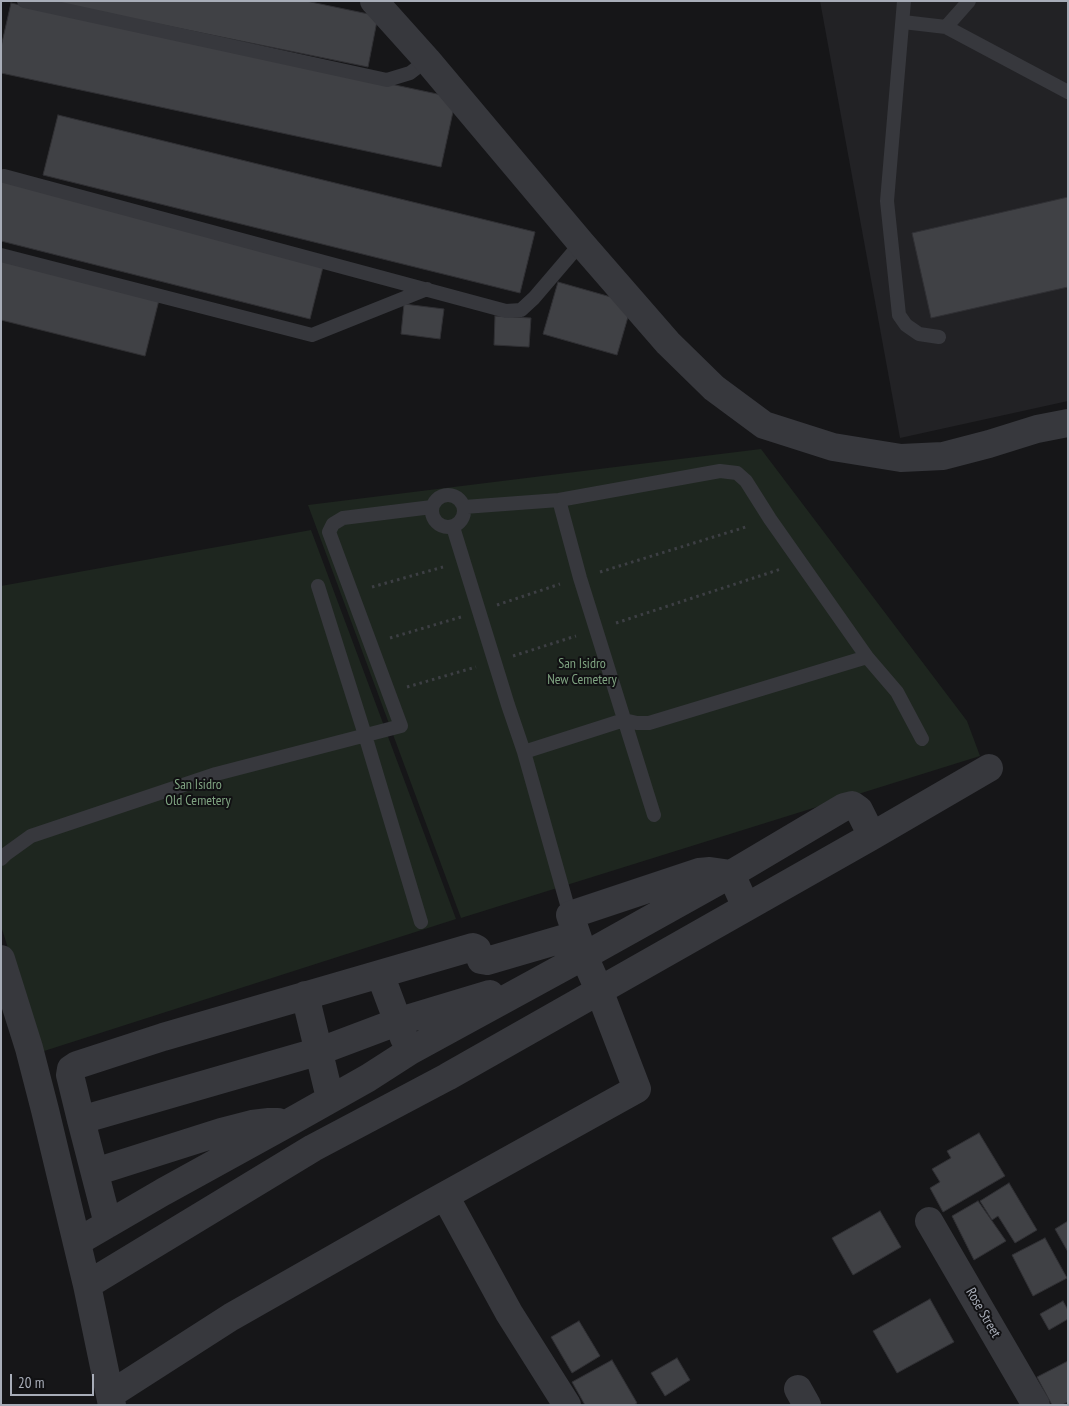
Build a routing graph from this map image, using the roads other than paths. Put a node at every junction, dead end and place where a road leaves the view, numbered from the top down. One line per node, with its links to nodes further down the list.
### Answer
1 (24, 1): 7 (lane)
2 (374, 1): 7 (street)
3 (904, 1): 5 (lane)
4 (969, 1): 6 (lane)
5 (903, 22): 6 (lane); 13 (lane)
6 (946, 27): 8 (lane)
7 (427, 60): 10 (street)
8 (1068, 92)
9 (4, 176): 12 (lane)
10 (581, 243): 12 (lane); 14 (street)
11 (1, 254): 12 (lane)
12 (427, 289)
13 (939, 337)
14 (1068, 422)
15 (558, 500): 17 (lane); 20 (lane); 21 (lane)
16 (432, 507): 17 (lane); 18 (lane); 22 (lane)
17 (464, 507): 18 (lane)
18 (453, 527): 24 (lane)
19 (318, 586): 22 (lane)
20 (868, 657): 21 (lane); 23 (lane)
21 (624, 720): 24 (lane); 26 (lane)
22 (365, 735): 28 (lane); 31 (lane)
23 (922, 739)
24 (524, 752): 32 (lane)
25 (989, 768): 27 (street)
26 (654, 815)
27 (872, 836): 29 (street); 30 (street)
28 (1, 859)
29 (731, 874): 30 (street); 32 (street); 32 (street)
30 (746, 907): 36 (street)
31 (421, 922)
32 (577, 936): 34 (street); 35 (street); 36 (street)
33 (1, 959): 52 (street)
34 (380, 974): 37 (street); 38 (street)
35 (550, 975): 38 (street); 39 (street)
36 (599, 990): 41 (street); 48 (street)
37 (305, 995): 40 (street); 43 (street)
38 (397, 1022): 39 (street); 40 (street)
39 (419, 1045): 41 (street); 42 (street)
40 (320, 1051): 42 (street); 43 (street)
41 (447, 1077): 45 (street)
42 (330, 1098): 44 (street)
43 (80, 1120): 46 (street)
44 (293, 1121): 45 (street); 46 (street); 47 (street)
45 (313, 1148): 51 (street)
46 (95, 1172): 50 (street)
47 (163, 1192): 50 (street); 51 (street)
48 (445, 1196): 54 (street); 55 (street)
49 (929, 1221): 56 (street, Rose Street)
50 (108, 1224): 52 (street)
51 (183, 1227): 53 (street)
52 (76, 1242): 53 (street)
53 (87, 1285): 54 (street)
54 (111, 1400)
55 (567, 1405)
56 (1036, 1405)

